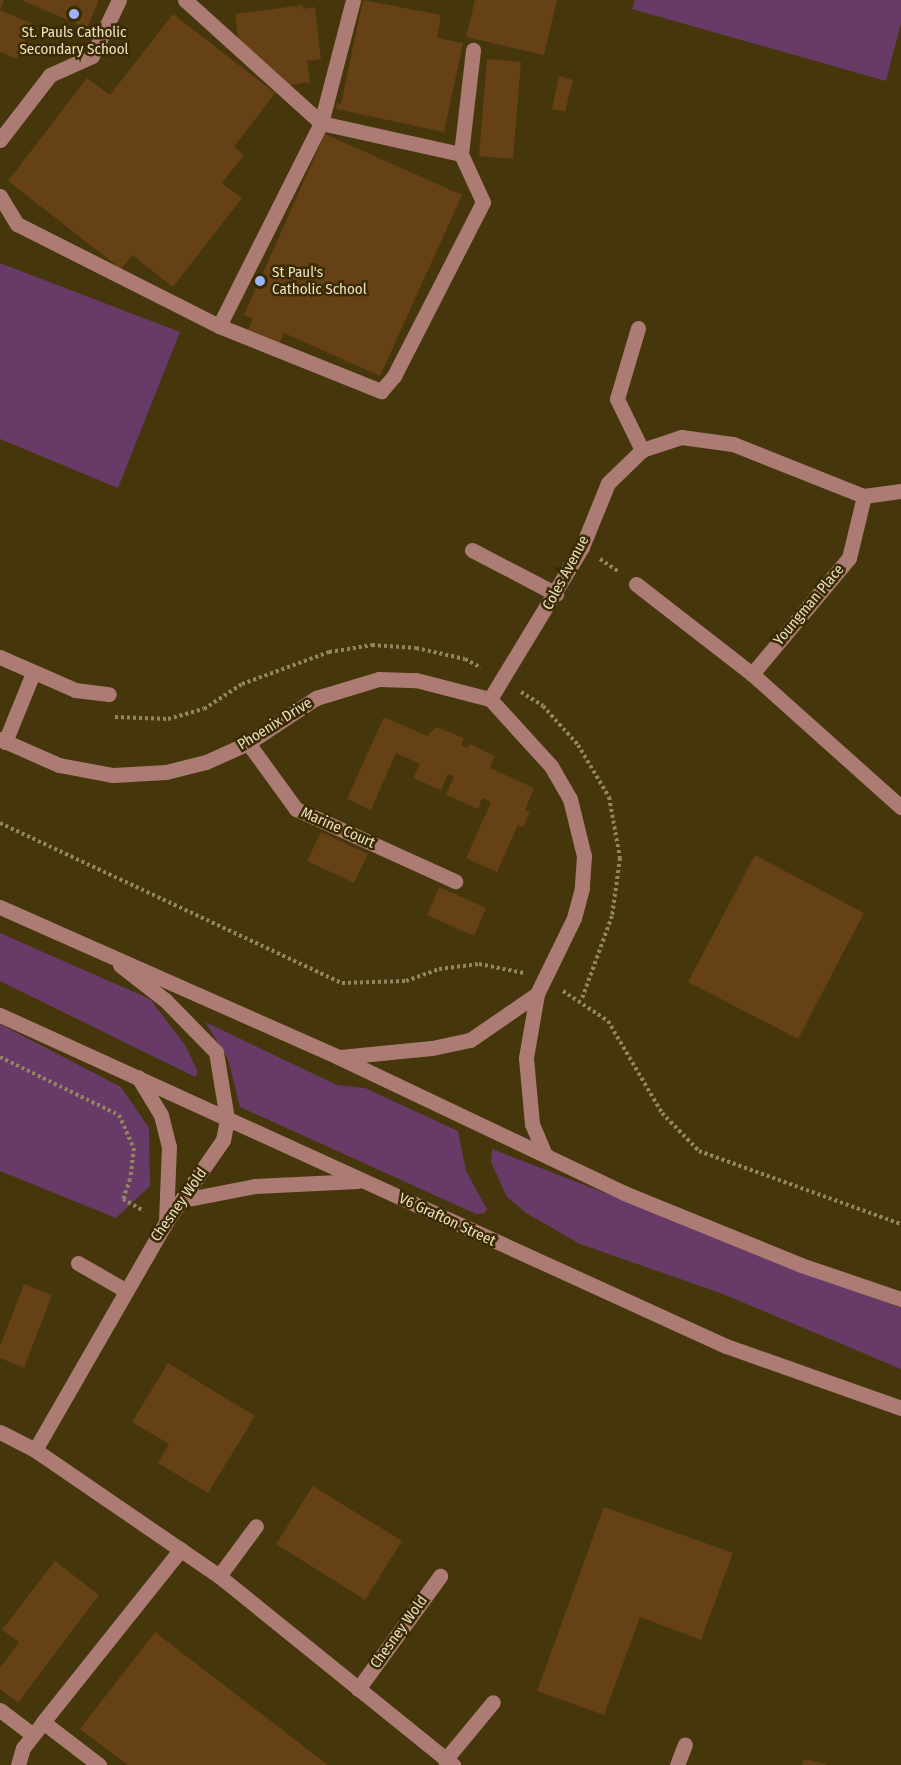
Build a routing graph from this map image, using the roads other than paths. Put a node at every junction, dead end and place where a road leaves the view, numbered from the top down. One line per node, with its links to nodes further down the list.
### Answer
1 (119, 0): 6 (street)
2 (185, 0): 5 (street)
3 (353, 0): 5 (street)
4 (473, 50): 7 (street)
5 (321, 123): 7 (street); 9 (street)
6 (0, 140)
7 (460, 154): 9 (street)
8 (0, 196): 9 (street)
9 (219, 326)
10 (639, 328): 11 (street)
11 (642, 450): 13 (street, Coles Avenue); 16 (street, Coles Avenue)
12 (901, 492): 13 (street, Coles Avenue)
13 (864, 496): 19 (street, Youngman Place)
14 (472, 550): 16 (street)
15 (636, 584): 19 (street)
16 (556, 594): 21 (street, Coles Avenue)
17 (0, 657): 18 (street)
18 (33, 673): 20 (street); 22 (street)
19 (752, 674): 24 (street)
20 (109, 694)
21 (490, 699): 23 (street, Phoenix Drive); 28 (street)
22 (2, 741): 23 (street, Phoenix Drive)
23 (248, 743): 25 (street, Marine Court)
24 (901, 807)
25 (455, 881)
26 (0, 907): 27 (street)
27 (98, 948): 30 (street); 32 (street)
28 (541, 988): 30 (street); 33 (street)
29 (0, 1015): 31 (street, V6 Grafton Street)
30 (338, 1057): 33 (street)
31 (138, 1077): 32 (street, V6 Grafton Street); 36 (street)
32 (227, 1119): 34 (street, V6 Grafton Street); 35 (street, Chesney Wold)
33 (544, 1152): 39 (street)
34 (361, 1181): 35 (street); 40 (street, V6 Grafton Street)
35 (183, 1200): 36 (street, Chesney Wold)
36 (166, 1222): 38 (street, Chesney Wold)
37 (78, 1263): 38 (street)
38 (125, 1290): 42 (street, Chesney Wold)
39 (901, 1299)
40 (901, 1408)
41 (0, 1432): 42 (street)
42 (36, 1450): 44 (street)
43 (256, 1526): 45 (street)
44 (181, 1549): 45 (street); 50 (street)
45 (219, 1575): 47 (street)
46 (440, 1576): 47 (street, Chesney Wold)
47 (358, 1689): 53 (street)
48 (493, 1702): 53 (street)
49 (0, 1710): 51 (street)
50 (43, 1722): 51 (street); 55 (street)
51 (33, 1735): 54 (street)
52 (685, 1744): 56 (street)
53 (449, 1763)
54 (18, 1765)
55 (99, 1765)
56 (677, 1765)

